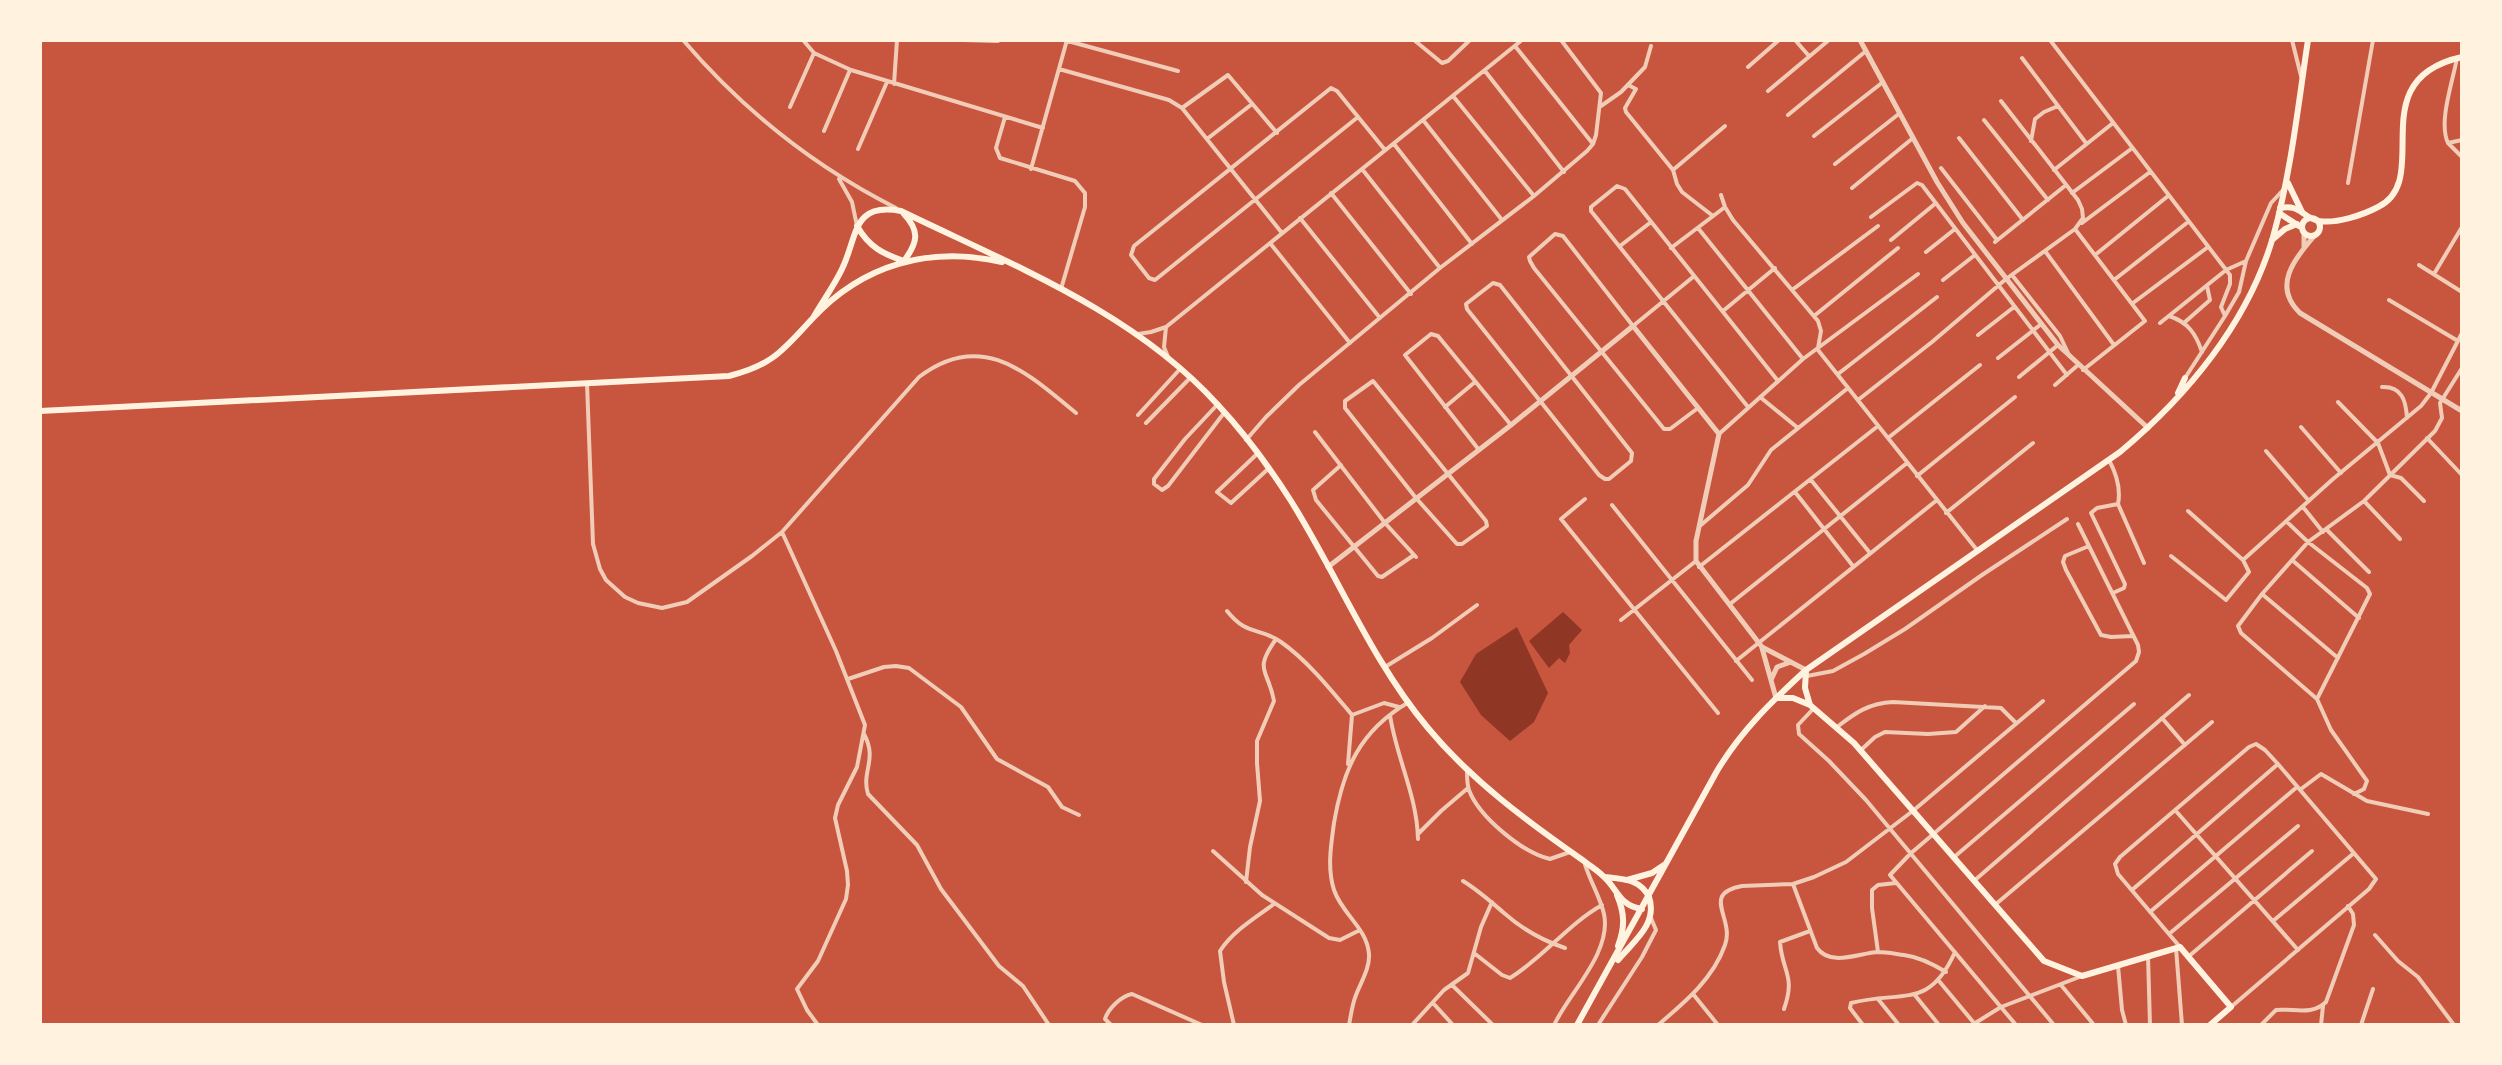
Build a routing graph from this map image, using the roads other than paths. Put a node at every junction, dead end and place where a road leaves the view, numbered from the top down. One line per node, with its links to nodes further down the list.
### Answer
1 (683, 40): 78 (street)
2 (803, 40): 22 (street)
3 (897, 40): 34 (street)
4 (964, 40): 18 (street)
5 (1066, 40): 27 (street); 29 (street)
6 (1414, 40): 7 (street)
7 (1470, 40)
8 (1522, 40): 19 (street)
9 (1561, 40): 40 (street)
10 (1779, 40): 26 (street)
11 (1795, 40): 23 (street)
12 (1829, 40): 23 (street)
13 (1860, 40): 21 (street)
14 (2050, 40): 50 (street)
15 (2292, 40): 31 (street)
16 (2308, 40): 31 (main road)
17 (2373, 40): 80 (street)
18 (998, 41)
19 (1515, 46): 30 (street); 64 (street)
20 (1651, 46): 35 (street)
21 (1866, 51): 33 (street); 45 (street)
22 (814, 53): 28 (street); 42 (street)
23 (1809, 56): 36 (street)
24 (2460, 57): 62 (street); 102 (main road)
25 (2022, 58): 41 (street)
26 (1748, 67)
27 (1059, 69): 43 (street); 52 (street)
28 (851, 70): 32 (street); 53 (street)
29 (1178, 71)
30 (1485, 71): 37 (street); 76 (street)
31 (2302, 80): 79 (main road)
32 (887, 82): 34 (street); 66 (street)
33 (1883, 82): 44 (street); 55 (street)
34 (894, 84): 46 (street)
35 (1628, 85): 40 (street); 74 (street)
36 (1768, 91)
37 (1453, 96): 48 (street); 87 (street)
38 (2001, 101): 60 (street)
39 (1252, 104): 43 (street); 54 (street); 58 (street)
40 (1601, 106): 64 (street)
41 (2058, 106): 60 (street); 61 (street)
42 (790, 107)
43 (1182, 108): 58 (street)
44 (1900, 113): 56 (street); 69 (street)
45 (1788, 115)
46 (1005, 116): 52 (street); 71 (street)
47 (1358, 117): 54 (street); 67 (street); 89 (street)
48 (1423, 120): 63 (street); 100 (street)
49 (1984, 120): 90 (street)
50 (2113, 123): 61 (street); 65 (street)
51 (1725, 126): 74 (street)
52 (1043, 128): 71 (street)
53 (824, 131)
54 (1277, 133): 72 (street)
55 (1814, 136)
56 (1913, 138): 82 (street); 138 (street)
57 (1959, 138): 101 (street)
58 (1207, 139): 72 (street)
59 (2462, 140): 62 (street)
60 (2031, 141): 75 (street)
61 (2086, 143): 75 (street)
62 (2448, 143): 68 (street)
63 (1394, 144): 67 (street); 118 (street)
64 (1593, 144): 76 (street)
65 (2132, 148): 77 (street); 85 (street)
66 (858, 149)
67 (1385, 150): 73 (street)
68 (2462, 157)
69 (1835, 164)
70 (1941, 168): 101 (street)
71 (1031, 169): 143 (street)
72 (1232, 169): 89 (street); 89 (street)
73 (1362, 169): 84 (street); 132 (street)
74 (1673, 170): 96 (street)
75 (2054, 170): 81 (street)
76 (1564, 172): 87 (street)
77 (2150, 172): 88 (street); 105 (street)
78 (835, 174): 93 (street); 106 (street)
79 (2287, 179): 83 (main road); 95 (main road)
80 (2348, 183)
81 (2066, 185): 85 (street); 90 (street)
82 (1852, 188)
83 (2284, 189): 94 (main road); 129 (street)
84 (1331, 193): 98 (street); 147 (street)
85 (2072, 193): 105 (street)
86 (1721, 195): 92 (street)
87 (1534, 196): 100 (street)
88 (2168, 196): 104 (street); 127 (street)
89 (1256, 200): 113 (street)
90 (2048, 200): 101 (street)
91 (1936, 203): 97 (street); 110 (street); 115 (street)
92 (1725, 207): 96 (street); 133 (street)
93 (901, 211): 106 (main road); 128 (main road); 130 (main road)
94 (2279, 211): 95 (main road); 112 (main road); 116 (main road)
95 (2302, 212): 99 (main road)
96 (1713, 216): 109 (street)
97 (1871, 217)
98 (1300, 218): 113 (street); 160 (street)
99 (2312, 219): 102 (main road); 112 (main road); 114 (main road)
100 (1502, 220): 118 (street)
101 (2023, 220)
102 (2332, 221): 114 (main road)
103 (1651, 222): 119 (street); 119 (street); 121 (street)
104 (2188, 222): 120 (street); 140 (street)
105 (2081, 224): 111 (street)
106 (857, 226): 128 (main road); 159 (main road)
107 (1878, 226): 144 (street)
108 (2462, 227): 136 (street)
109 (1698, 228): 121 (street); 145 (street)
110 (1955, 229): 125 (street); 126 (street)
111 (2075, 229): 124 (street); 127 (street)
112 (2301, 229): 114 (main road); 116 (main road); 123 (street)
113 (1282, 233): 117 (street)
114 (2316, 234): 123 (street)
115 (1891, 240)
116 (2272, 240): 204 (main road)
117 (1270, 243): 165 (street); 171 (street)
118 (1472, 244): 132 (street)
119 (1620, 246): 149 (street)
120 (2208, 247): 134 (street); 152 (street)
121 (1671, 248): 137 (street)
122 (1898, 248): 156 (street)
123 (2304, 248): 198 (street)
124 (2045, 251): 138 (street); 173 (street)
125 (1926, 252)
126 (1975, 255): 139 (street); 141 (street)
127 (2095, 255): 140 (street)
128 (904, 261): 130 (main road); 159 (main road)
129 (2246, 261): 134 (street); 158 (street)
130 (1013, 265): 143 (main road)
131 (2419, 265): 136 (street)
132 (1440, 268): 147 (street)
133 (1775, 268): 144 (street); 145 (street)
134 (2226, 270): 142 (street); 154 (street)
135 (1918, 274): 174 (street)
136 (2434, 274): 146 (street)
137 (1693, 277): 149 (street); 155 (street)
138 (2009, 277): 141 (street); 163 (street); 179 (street)
139 (1943, 280)
140 (2114, 280): 152 (street)
141 (1997, 286): 153 (street); 202 (street)
142 (2207, 286): 150 (street); 157 (street)
143 (1061, 289): 168 (main road)
144 (1792, 290): 156 (street)
145 (1748, 291): 155 (street); 181 (street)
146 (2462, 292)
147 (1411, 294): 160 (street)
148 (1937, 297): 186 (street)
149 (1664, 300): 164 (street); 208 (street)
150 (2210, 300): 154 (street); 161 (street)
151 (2389, 300): 170 (street)
152 (2132, 304): 173 (street)
153 (2014, 307): 166 (street); 169 (street)
154 (2221, 307): 158 (street)
155 (1723, 311): 192 (street)
156 (1814, 316): 174 (street)
157 (2169, 316): 161 (street); 162 (street)
158 (2225, 316): 177 (street)
159 (813, 318): 194 (main road)
160 (1380, 318): 171 (street)
161 (2185, 322): 177 (street)
162 (2160, 323)
163 (2040, 325): 166 (street); 172 (street)
164 (1633, 326): 175 (street); 175 (street); 209 (street)
165 (1166, 327): 168 (street); 178 (street)
166 (2033, 331): 176 (street); 180 (street)
167 (2462, 333): 170 (street)
168 (1138, 334): 178 (main road)
169 (1978, 335)
170 (2458, 341): 198 (street)
171 (1350, 343): 226 (street)
172 (2058, 345): 176 (street); 179 (street)
173 (2114, 345): 183 (street)
174 (1818, 350): 181 (street); 186 (street)
175 (1601, 351): 188 (street); 209 (street)
176 (2050, 352): 187 (street); 189 (street)
177 (2202, 352): 191 (street)
178 (1168, 357): 184 (main road)
179 (2070, 357): 183 (street)
180 (1998, 358)
181 (1803, 359): 192 (street)
182 (1980, 365): 224 (street)
183 (2080, 368): 187 (street); 221 (street)
184 (1180, 369): 190 (main road); 214 (street)
185 (2462, 370): 203 (street)
186 (1838, 374): 197 (street)
187 (2067, 375): 195 (street)
188 (1570, 376): 201 (street); 201 (street); 201 (street)
189 (2019, 377)
190 (1190, 378): 206 (main road); 216 (street)
191 (2185, 378): 204 (main road)
192 (1778, 381): 199 (street)
193 (1475, 382): 207 (street); 207 (street); 217 (street)
194 (587, 383): 210 (main road); 262 (street)
195 (2055, 385)
196 (2382, 387): 215 (street)
197 (1848, 388): 202 (street); 220 (street)
198 (2431, 393): 203 (street); 215 (street)
199 (1760, 397): 208 (street); 220 (street)
200 (2015, 397): 240 (street)
201 (1540, 400): 217 (street)
202 (1858, 400): 218 (street)
203 (2442, 400): 211 (street); 225 (street)
204 (2174, 402): 221 (main road)
205 (2338, 402): 228 (street)
206 (1218, 404): 212 (main road); 212 (street)
207 (1445, 407): 229 (street)
208 (1748, 407): 223 (street)
209 (1698, 408): 223 (street)
210 (40, 411)
211 (2462, 411)
212 (1224, 412): 226 (main road)
213 (1076, 413): 262 (street)
214 (1138, 415)
215 (2407, 418): 228 (street)
216 (1146, 423)
217 (1511, 425): 229 (street)
218 (1878, 426): 224 (street); 241 (street)
219 (2301, 427): 237 (street)
220 (1798, 428): 259 (street)
221 (2148, 428): 232 (main road)
222 (1315, 432): 234 (street)
223 (1719, 434): 259 (street)
224 (1888, 438): 233 (street)
225 (2427, 438): 238 (street); 239 (street)
226 (1246, 440): 231 (main road)
227 (2033, 443): 253 (street)
228 (2378, 443): 237 (street); 239 (street)
229 (1479, 450): 236 (street)
230 (2266, 451): 246 (street)
231 (1257, 454): 235 (main road); 235 (street)
232 (2109, 460): 249 (street); 267 (main road)
233 (1907, 463): 240 (street); 254 (street)
234 (1341, 465): 257 (street); 266 (street)
235 (1268, 469): 275 (main road)
236 (1448, 473): 243 (street); 243 (street); 243 (street)
237 (2341, 473): 246 (street)
238 (2461, 474)
239 (2390, 475): 247 (street); 248 (street)
240 (1917, 476): 245 (street)
241 (1811, 480): 242 (street); 254 (street)
242 (1795, 492): 260 (street); 273 (street)
243 (1416, 498): 257 (street)
244 (1585, 499): 282 (street)
245 (1937, 500): 253 (street); 268 (street)
246 (2309, 501): 251 (street)
247 (2364, 501): 261 (street); 263 (street)
248 (2424, 501)
249 (2118, 504): 272 (street); 278 (street)
250 (1612, 505): 277 (street)
251 (2303, 507): 256 (street); 261 (street)
252 (2188, 511): 270 (street)
253 (1946, 513): 267 (street)
254 (1841, 516): 260 (street); 268 (street)
255 (2067, 519): 293 (street)
256 (2287, 522): 264 (street); 270 (street)
257 (1385, 523): 266 (street); 266 (street)
258 (2078, 524): 265 (street)
259 (1699, 527): 273 (street)
260 (1824, 529): 274 (street); 281 (street)
261 (2325, 530): 264 (street); 276 (street)
262 (782, 532): 294 (street)
263 (2400, 539)
264 (2308, 542): 271 (street); 284 (street)
265 (2089, 546): 278 (street); 286 (street)
266 (1355, 547): 275 (street)
267 (1977, 550): 293 (main road)
268 (1870, 553): 274 (street)
269 (2171, 556): 270 (street)
270 (2243, 560)
271 (2292, 560): 279 (street); 284 (street)
272 (2144, 563)
273 (1698, 564): 277 (street); 281 (street)
274 (1853, 566): 288 (street)
275 (1328, 567): 292 (main road)
276 (2369, 572)
277 (1672, 581): 282 (street); 290 (street)
278 (2112, 593): 286 (street)
279 (2262, 594): 289 (street); 299 (street)
280 (1477, 605): 292 (street)
281 (1728, 606): 288 (street)
282 (1635, 609): 285 (street); 306 (street)
283 (1227, 611): 287 (street)
284 (2359, 618): 289 (street)
285 (1621, 620)
286 (2133, 636): 328 (street)
287 (1276, 639): 307 (street); 343 (street)
288 (1760, 645): 290 (street); 291 (street); 296 (street)
289 (2338, 658): 299 (street)
290 (1736, 661): 295 (street)
291 (1793, 662): 293 (street); 296 (street)
292 (1385, 667): 301 (main road)
293 (1805, 673): 298 (main road); 303 (main road)
294 (848, 679): 313 (street); 325 (street)
295 (1752, 680)
296 (1771, 685): 298 (street)
297 (2189, 695): 309 (street)
298 (1776, 698): 303 (main road); 338 (main road)
299 (2317, 699): 321 (street)
300 (2043, 701): 311 (street)
301 (1409, 702): 305 (street); 317 (main road)
302 (2134, 704): 336 (street)
303 (1812, 706): 312 (main road); 327 (street)
304 (1985, 706): 311 (street); 312 (street); 315 (street)
305 (1400, 708): 307 (street); 308 (street)
306 (1718, 713)
307 (1352, 715): 318 (street)
308 (1390, 715): 318 (street); 319 (street)
309 (2162, 718): 314 (street); 344 (street)
310 (2212, 722): 314 (street)
311 (2016, 723): 322 (street)
312 (1837, 727): 315 (main road)
313 (864, 734): 392 (street); 393 (street)
314 (2185, 745): 354 (street)
315 (1861, 750): 322 (main road)
316 (2278, 764): 320 (street); 323 (street); 329 (street)
317 (1467, 769): 319 (street); 332 (main road)
318 (1347, 770): 360 (street)
319 (1468, 788): 332 (street)
320 (2299, 788): 321 (street); 333 (street); 335 (street)
321 (2354, 794): 324 (street)
322 (1914, 810): 327 (street); 328 (main road)
323 (2175, 810): 329 (street); 347 (street)
324 (2428, 814)
325 (1079, 815)
326 (2298, 826): 340 (street)
327 (1890, 828): 334 (street); 346 (street)
328 (1934, 834): 334 (street); 336 (main road)
329 (2196, 834): 335 (street); 347 (street)
330 (1213, 851): 343 (street)
331 (2312, 851): 350 (street)
332 (1570, 852): 337 (main road)
333 (2355, 853): 355 (street); 359 (street)
334 (1910, 854): 345 (street); 384 (street)
335 (2216, 857): 340 (street); 357 (street)
336 (1953, 858): 344 (main road)
337 (1584, 861): 339 (main road); 353 (street)
338 (1667, 863): 341 (main road); 349 (main road)
339 (1605, 877): 341 (main road); 348 (main road)
340 (2235, 878): 350 (street); 362 (street)
341 (1627, 880): 349 (main road)
342 (1463, 881): 351 (street)
343 (1246, 882): 352 (street)
344 (1973, 882): 354 (main road)
345 (1896, 883): 368 (street); 369 (street)
346 (1793, 884): 361 (street); 382 (street)
347 (2132, 890): 357 (street)
348 (1617, 895): 356 (main road); 374 (main road)
349 (1649, 897): 356 (main road); 358 (main road)
350 (2254, 900): 359 (street); 372 (street)
351 (1492, 902): 364 (street); 370 (street)
352 (1274, 904): 360 (street); 396 (street)
353 (1602, 905): 364 (street); 401 (street)
354 (1995, 906): 375 (main road)
355 (2348, 906): 367 (street); 387 (street)
356 (1642, 909): 374 (main road)
357 (2150, 912): 362 (street)
358 (1651, 918): 374 (main road); 403 (street)
359 (2273, 921): 367 (street)
360 (1360, 930): 397 (street)
361 (1811, 931): 368 (street); 390 (street)
362 (2169, 934): 365 (street)
363 (2375, 935): 419 (street)
364 (1552, 943): 366 (street); 370 (street)
365 (2178, 947): 371 (main road); 372 (main road); 414 (street)
366 (1565, 948)
367 (2298, 950): 389 (street)
368 (1878, 952): 376 (street)
369 (1955, 952): 376 (street); 388 (street)
370 (1474, 953): 379 (street)
371 (2148, 956): 373 (main road); 413 (street)
372 (2188, 957): 389 (main road)
373 (2118, 966): 377 (main road); 412 (street)
374 (1610, 968): 402 (main road)
375 (2066, 970): 377 (main road); 380 (street)
376 (1946, 972): 378 (street)
377 (2082, 976): 380 (street)
378 (1939, 981): 383 (street); 391 (street)
379 (1451, 984): 386 (street); 400 (street)
380 (2063, 984): 384 (street); 411 (street)
381 (2373, 989): 418 (street)
382 (1693, 994): 404 (street); 405 (street)
383 (1914, 994): 385 (street); 408 (street)
384 (2030, 995): 388 (street); 410 (street)
385 (1877, 998): 406 (street); 407 (street)
386 (1433, 1003): 398 (street); 399 (street)
387 (2323, 1006): 416 (street); 417 (street)
388 (2001, 1007): 391 (street); 409 (street)
389 (2231, 1007): 415 (main road)
390 (1784, 1009)
391 (1974, 1024)
392 (818, 1025)
393 (1049, 1025)
394 (1111, 1025): 395 (street)
395 (1202, 1025)
396 (1234, 1025)
397 (1349, 1025)
398 (1412, 1025)
399 (1453, 1025)
400 (1493, 1025)
401 (1554, 1025)
402 (1577, 1025)
403 (1598, 1025)
404 (1658, 1025)
405 (1718, 1025)
406 (1863, 1025)
407 (1899, 1025)
408 (1939, 1025)
409 (2016, 1025)
410 (2054, 1025)
411 (2094, 1025)
412 (2126, 1025)
413 (2150, 1025)
414 (2182, 1025)
415 (2210, 1025)
416 (2261, 1025)
417 (2321, 1025)
418 (2361, 1025)
419 (2454, 1025)

